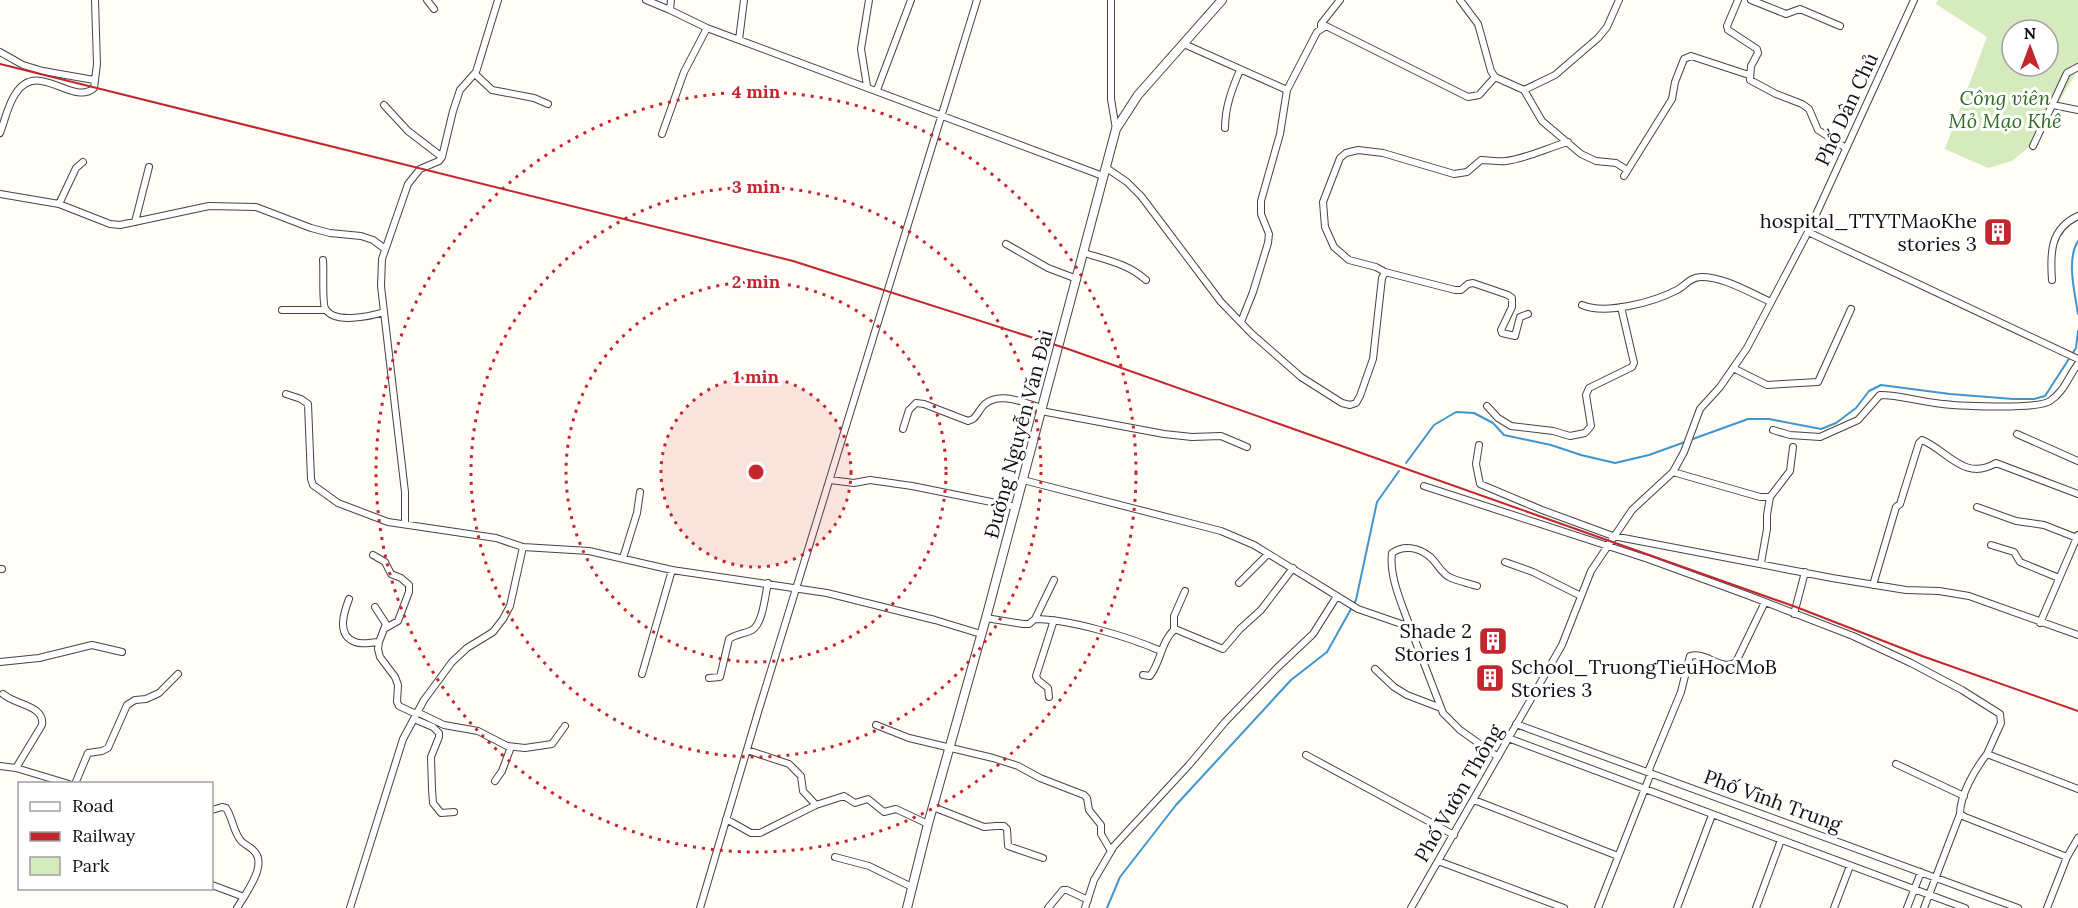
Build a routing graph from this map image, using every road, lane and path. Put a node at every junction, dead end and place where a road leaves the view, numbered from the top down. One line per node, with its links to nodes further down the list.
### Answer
1 (95, 0): 31 (street)
2 (427, 0): 18 (street)
3 (498, 0): 28 (street)
4 (646, 0): 19 (street)
5 (671, 0): 19 (street)
6 (744, 0): 23 (street)
7 (868, 0): 32 (street)
8 (911, 0): 33 (street)
9 (977, 0): 40 (street)
10 (1111, 0): 42 (street)
11 (1222, 0): 24 (street, Đường Nguyễn Văn Đài)
12 (1340, 0): 22 (street)
13 (1460, 0): 30 (street)
14 (1619, 0): 35 (street)
15 (1738, 0): 29 (street)
16 (1751, 0): 20 (street)
17 (1914, 0): 47 (street, Phố Dân Chủ)
18 (434, 9)
19 (670, 10): 21 (street)
20 (1840, 26)
21 (707, 28): 23 (street); 44 (street)
22 (1321, 28): 30 (street); 34 (street)
23 (739, 40): 32 (street)
24 (1184, 44): 27 (street); 42 (street, Đường Nguyễn Văn Đài)
25 (0, 52): 31 (street)
26 (2078, 67): 38 (street)
27 (1240, 70): 34 (street); 41 (street)
28 (475, 74): 36 (street); 48 (street)
29 (1749, 75): 45 (street); 47 (street)
30 (1495, 77): 35 (street)
31 (94, 80): 43 (street)
32 (867, 86): 33 (street)
33 (876, 90): 40 (street)
34 (1287, 90): 74 (street)
35 (1524, 90): 45 (street)
36 (548, 104)
37 (384, 105): 48 (street)
38 (2053, 105): 39 (street); 46 (street)
39 (2078, 110)
40 (941, 115): 52 (street); 89 (street)
41 (1225, 128)
42 (1116, 129): 51 (street, Đường Nguyễn Văn Đài)
43 (0, 133)
44 (662, 134)
45 (1568, 142): 62 (street)
46 (2033, 146)
47 (1846, 148): 57 (street, Phố Dân Chủ)
48 (442, 157): 59 (street)
49 (83, 162): 54 (street)
50 (148, 167): 56 (street)
51 (1105, 167): 52 (street, Đường Nguyễn Văn Đài); 74 (street)
52 (1103, 176): 60 (street, Đường Nguyễn Văn Đài)
53 (0, 194): 54 (street)
54 (59, 204): 56 (street)
55 (2078, 216): 65 (street)
56 (135, 222): 59 (street)
57 (1808, 232): 66 (street); 75 (street)
58 (1006, 244): 63 (street)
59 (385, 249): 72 (street)
60 (1084, 253): 63 (street, Đường Nguyễn Văn Đài); 64 (street)
61 (323, 260): 71 (street)
62 (1385, 272): 73 (street); 74 (street)
63 (1077, 279): 80 (street, Đường Nguyễn Văn Đài)
64 (1146, 280)
65 (2052, 280)
66 (1771, 302): 68 (street); 77 (street)
67 (1582, 305): 68 (street)
68 (1621, 307): 79 (street)
69 (1851, 309): 77 (street)
70 (282, 310): 71 (street)
71 (326, 310): 72 (street)
72 (384, 312): 97 (street)
73 (1528, 314)
74 (1241, 322)
75 (2078, 359)
76 (2078, 364): 82 (street)
77 (1733, 368): 88 (street, Phố Vườn Thông)
78 (286, 394): 97 (street)
79 (1486, 406)
80 (1041, 410): 81 (street); 85 (street); 90 (street, Đường Nguyễn Văn Đài)
81 (903, 429)
82 (1773, 430)
83 (2017, 434): 87 (street)
84 (1479, 445): 98 (street)
85 (1247, 447)
86 (1793, 447): 94 (street)
87 (2078, 461)
88 (1673, 472): 94 (street); 98 (street, Phố Vườn Thông)
89 (830, 480): 95 (street); 119 (street)
90 (1023, 480): 95 (street, Đường Nguyễn Văn Đài); 103 (street)
91 (1424, 486): 101 (street)
92 (640, 492): 106 (street)
93 (2078, 494): 117 (street)
94 (1770, 497): 109 (street)
95 (1016, 507): 127 (street, Đường Nguyễn Văn Đài)
96 (1977, 507): 99 (street)
97 (405, 524): 102 (street)
98 (1613, 536): 101 (street, Phố Vườn Thông); 109 (street)
99 (2077, 536): 105 (street)
100 (1991, 544): 113 (street)
101 (1606, 547): 122 (street, Phố Vườn Thông); 124 (street)
102 (523, 548): 106 (street); 148 (street)
103 (1268, 554): 110 (street); 116 (street)
104 (373, 555): 132 (street)
105 (2069, 556): 107 (street); 113 (street)
106 (623, 558): 111 (street)
107 (2078, 560)
108 (1504, 562): 122 (street)
109 (1761, 563): 112 (street)
110 (1293, 568): 121 (street); 133 (street)
111 (672, 570): 115 (street); 142 (street)
112 (1805, 572): 117 (street); 126 (street)
113 (2059, 578): 130 (street)
114 (1054, 580): 128 (street)
115 (768, 583): 119 (street); 144 (street)
116 (1239, 583)
117 (1874, 585): 130 (street)
118 (1477, 586): 131 (street)
119 (797, 588): 134 (street); 155 (street)
120 (1185, 591): 133 (street)
121 (1336, 596): 131 (street); 181 (street)
122 (1581, 596): 150 (street, Phố Vườn Thông)
123 (349, 599): 136 (street)
124 (1765, 602): 126 (street); 162 (street)
125 (375, 607): 132 (street)
126 (1794, 614): 156 (street)
127 (986, 618): 128 (street); 134 (street, Đường Nguyễn Văn Đài)
128 (1035, 619): 129 (street)
129 (1054, 620): 137 (street); 146 (street)
130 (2040, 623): 135 (street)
131 (1410, 627): 147 (street)
132 (384, 629): 136 (street)
133 (1174, 629): 137 (street)
134 (981, 634): 154 (street, Đường Nguyễn Văn Đài)
135 (2078, 635)
136 (379, 642): 148 (street)
137 (1161, 651): 143 (street)
138 (122, 652): 139 (street)
139 (0, 662)
140 (1375, 669): 147 (street)
141 (178, 674): 165 (street)
142 (642, 674)
143 (1143, 675)
144 (709, 678)
145 (3, 694): 161 (street)
146 (1049, 698)
147 (1441, 708): 158 (street)
148 (416, 715): 153 (street); 173 (street); 197 (street)
149 (876, 724): 154 (street)
150 (1516, 724): 152 (street, Phố Vườn Thông); 162 (street, Phố Vĩnh Trung)
151 (565, 726): 153 (street)
152 (1508, 738): 158 (street, Phố Vườn Thông); 166 (street, Phố Vĩnh Trung)
153 (511, 747): 163 (street)
154 (950, 748): 171 (street, Đường Nguyễn Văn Đài); 181 (street)
155 (747, 750): 170 (street); 176 (street)
156 (1987, 754): 167 (street); 168 (street)
157 (1306, 755): 178 (street)
158 (1498, 757): 169 (street, Phố Vườn Thông)
159 (1896, 764): 168 (street)
160 (0, 766): 161 (street)
161 (16, 768): 164 (street)
162 (1649, 773): 166 (street); 188 (street, Phố Vĩnh Trung)
163 (495, 781)
164 (62, 782)
165 (75, 782)
166 (1644, 789): 175 (street, Phố Vĩnh Trung); 182 (street)
167 (2078, 789)
168 (1964, 796): 174 (street)
169 (1474, 800): 178 (street, Phố Vườn Thông); 182 (street)
170 (816, 805): 176 (street); 177 (street)
171 (933, 807): 177 (street, Đường Nguyễn Văn Đài); 185 (street)
172 (213, 810): 194 (street)
173 (453, 812)
174 (1960, 814): 184 (street); 189 (street)
175 (1712, 815): 180 (street, Phố Vĩnh Trung); 205 (street)
176 (726, 819): 198 (street)
177 (928, 824): 191 (street, Đường Nguyễn Văn Đài)
178 (1454, 835): 186 (street, Phố Vườn Thông)
179 (2078, 837): 184 (street)
180 (1781, 840): 187 (street, Phố Vĩnh Trung); 206 (street)
181 (1111, 851): 195 (street)
182 (1618, 856): 204 (street)
183 (835, 857): 191 (street)
184 (2067, 857): 212 (street)
185 (1043, 858)
186 (1438, 861): 202 (street, Phố Vườn Thông); 203 (street)
187 (1850, 866): 192 (street, Phố Vĩnh Trung); 207 (street)
188 (1921, 872): 189 (street, Phố Vĩnh Trung); 192 (street)
189 (1937, 878): 193 (street); 211 (street, Phố Vĩnh Trung)
190 (213, 885): 194 (street)
191 (912, 887): 199 (street, Đường Nguyễn Văn Đài)
192 (1914, 889): 193 (street, Phố Vĩnh Trung); 208 (street)
193 (1929, 895): 209 (street); 210 (street, Phố Vĩnh Trung)
194 (244, 897): 196 (street)
195 (1088, 900): 200 (street); 201 (street)
196 (237, 908)
197 (350, 908)
198 (700, 908)
199 (907, 908)
200 (1048, 908)
201 (1085, 908)
202 (1411, 908)
203 (1564, 908)
204 (1598, 908)
205 (1677, 908)
206 (1756, 908)
207 (1833, 908)
208 (1907, 908)
209 (1924, 908)
210 (1965, 908)
211 (2018, 908)
212 (2047, 908)

